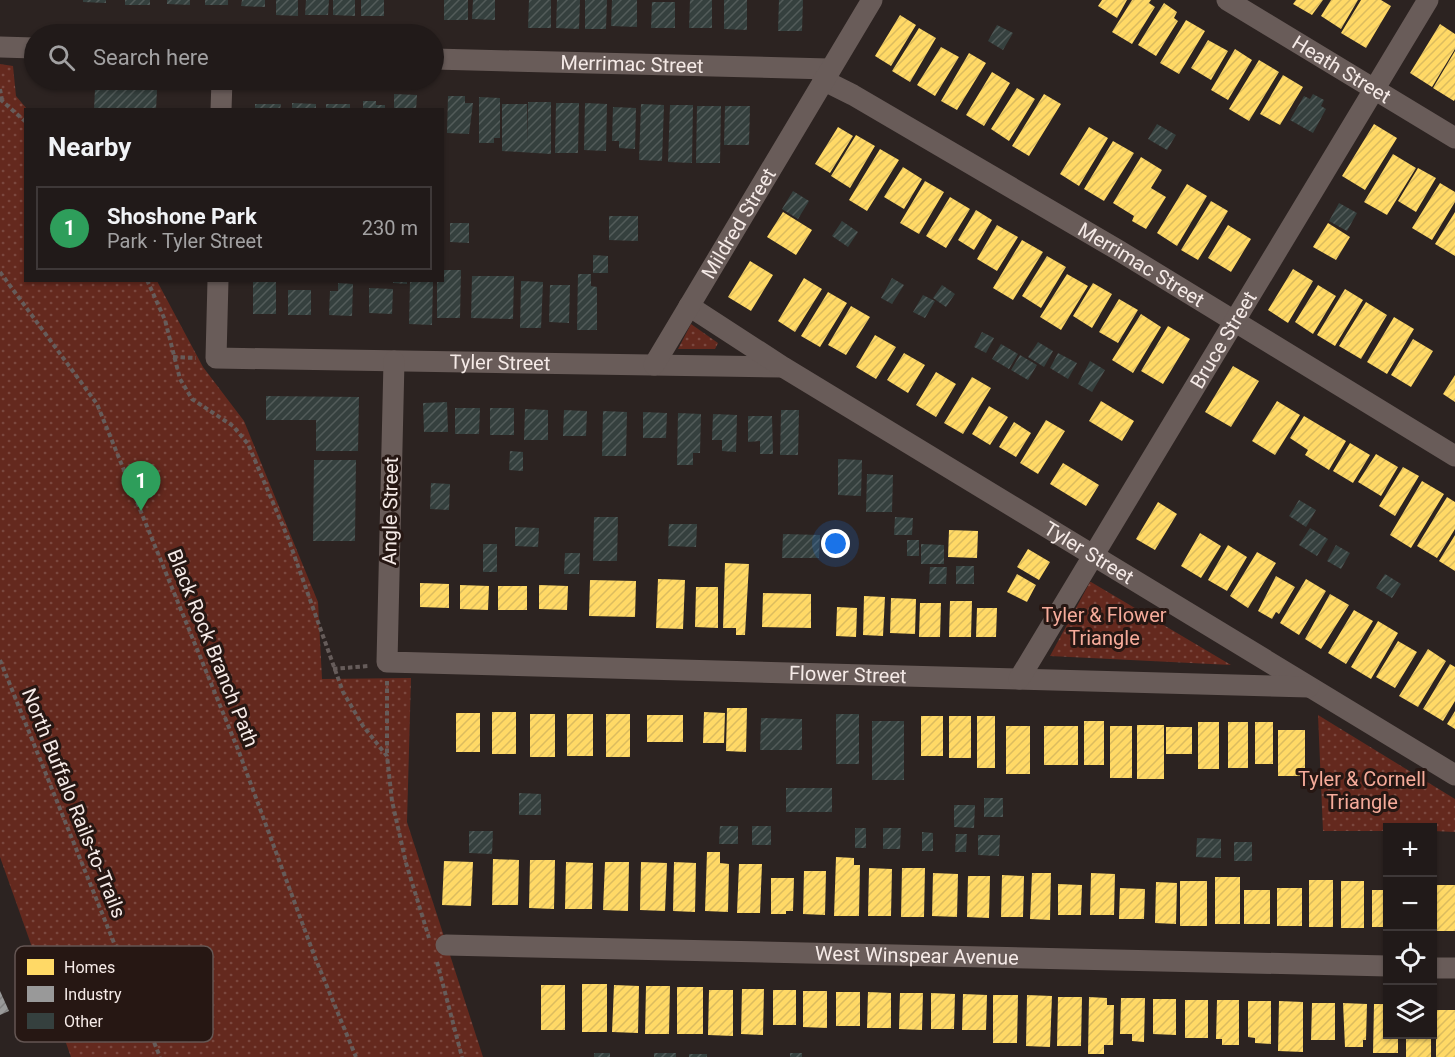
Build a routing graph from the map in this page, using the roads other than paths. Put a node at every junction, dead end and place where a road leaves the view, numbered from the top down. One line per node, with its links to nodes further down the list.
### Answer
1 (872, 0): 7 (street, Mildred Street)
2 (1227, 0): 9 (street, Heath Street)
3 (1428, 0): 9 (street, Bruce Street)
4 (0, 47): 5 (street)
5 (24, 48)
6 (444, 59): 7 (street, Merrimac Street)
7 (826, 75): 13 (street, Mildred Street); 14 (street, Merrimac Street)
8 (222, 90): 10 (street)
9 (1375, 90): 11 (street, Heath Street); 14 (street, Bruce Street)
10 (221, 108)
11 (1455, 138)
12 (218, 282): 15 (street, Tyler Street)
13 (689, 306): 16 (street, Mildred Street); 17 (street, Tyler Street)
14 (1235, 322): 18 (street, Merrimac Street); 19 (street, Bruce Street)
15 (394, 361): 16 (street, Tyler Street); 20 (street, Angle Street)
16 (654, 365): 17 (street, Tyler Street)
17 (783, 367): 19 (street, Tyler Street)
18 (1455, 456)
19 (1094, 554): 21 (street, Bruce Street); 22 (street, Tyler Street)
20 (382, 663): 21 (street, Flower Street)
21 (1019, 679): 22 (street, Flower Street)
22 (1309, 687): 23 (street, Tyler Street)
23 (1455, 775)
24 (437, 948): 25 (street, West Winspear Avenue)
25 (1383, 966)
26 (1437, 968): 27 (street)
27 (1455, 968)

